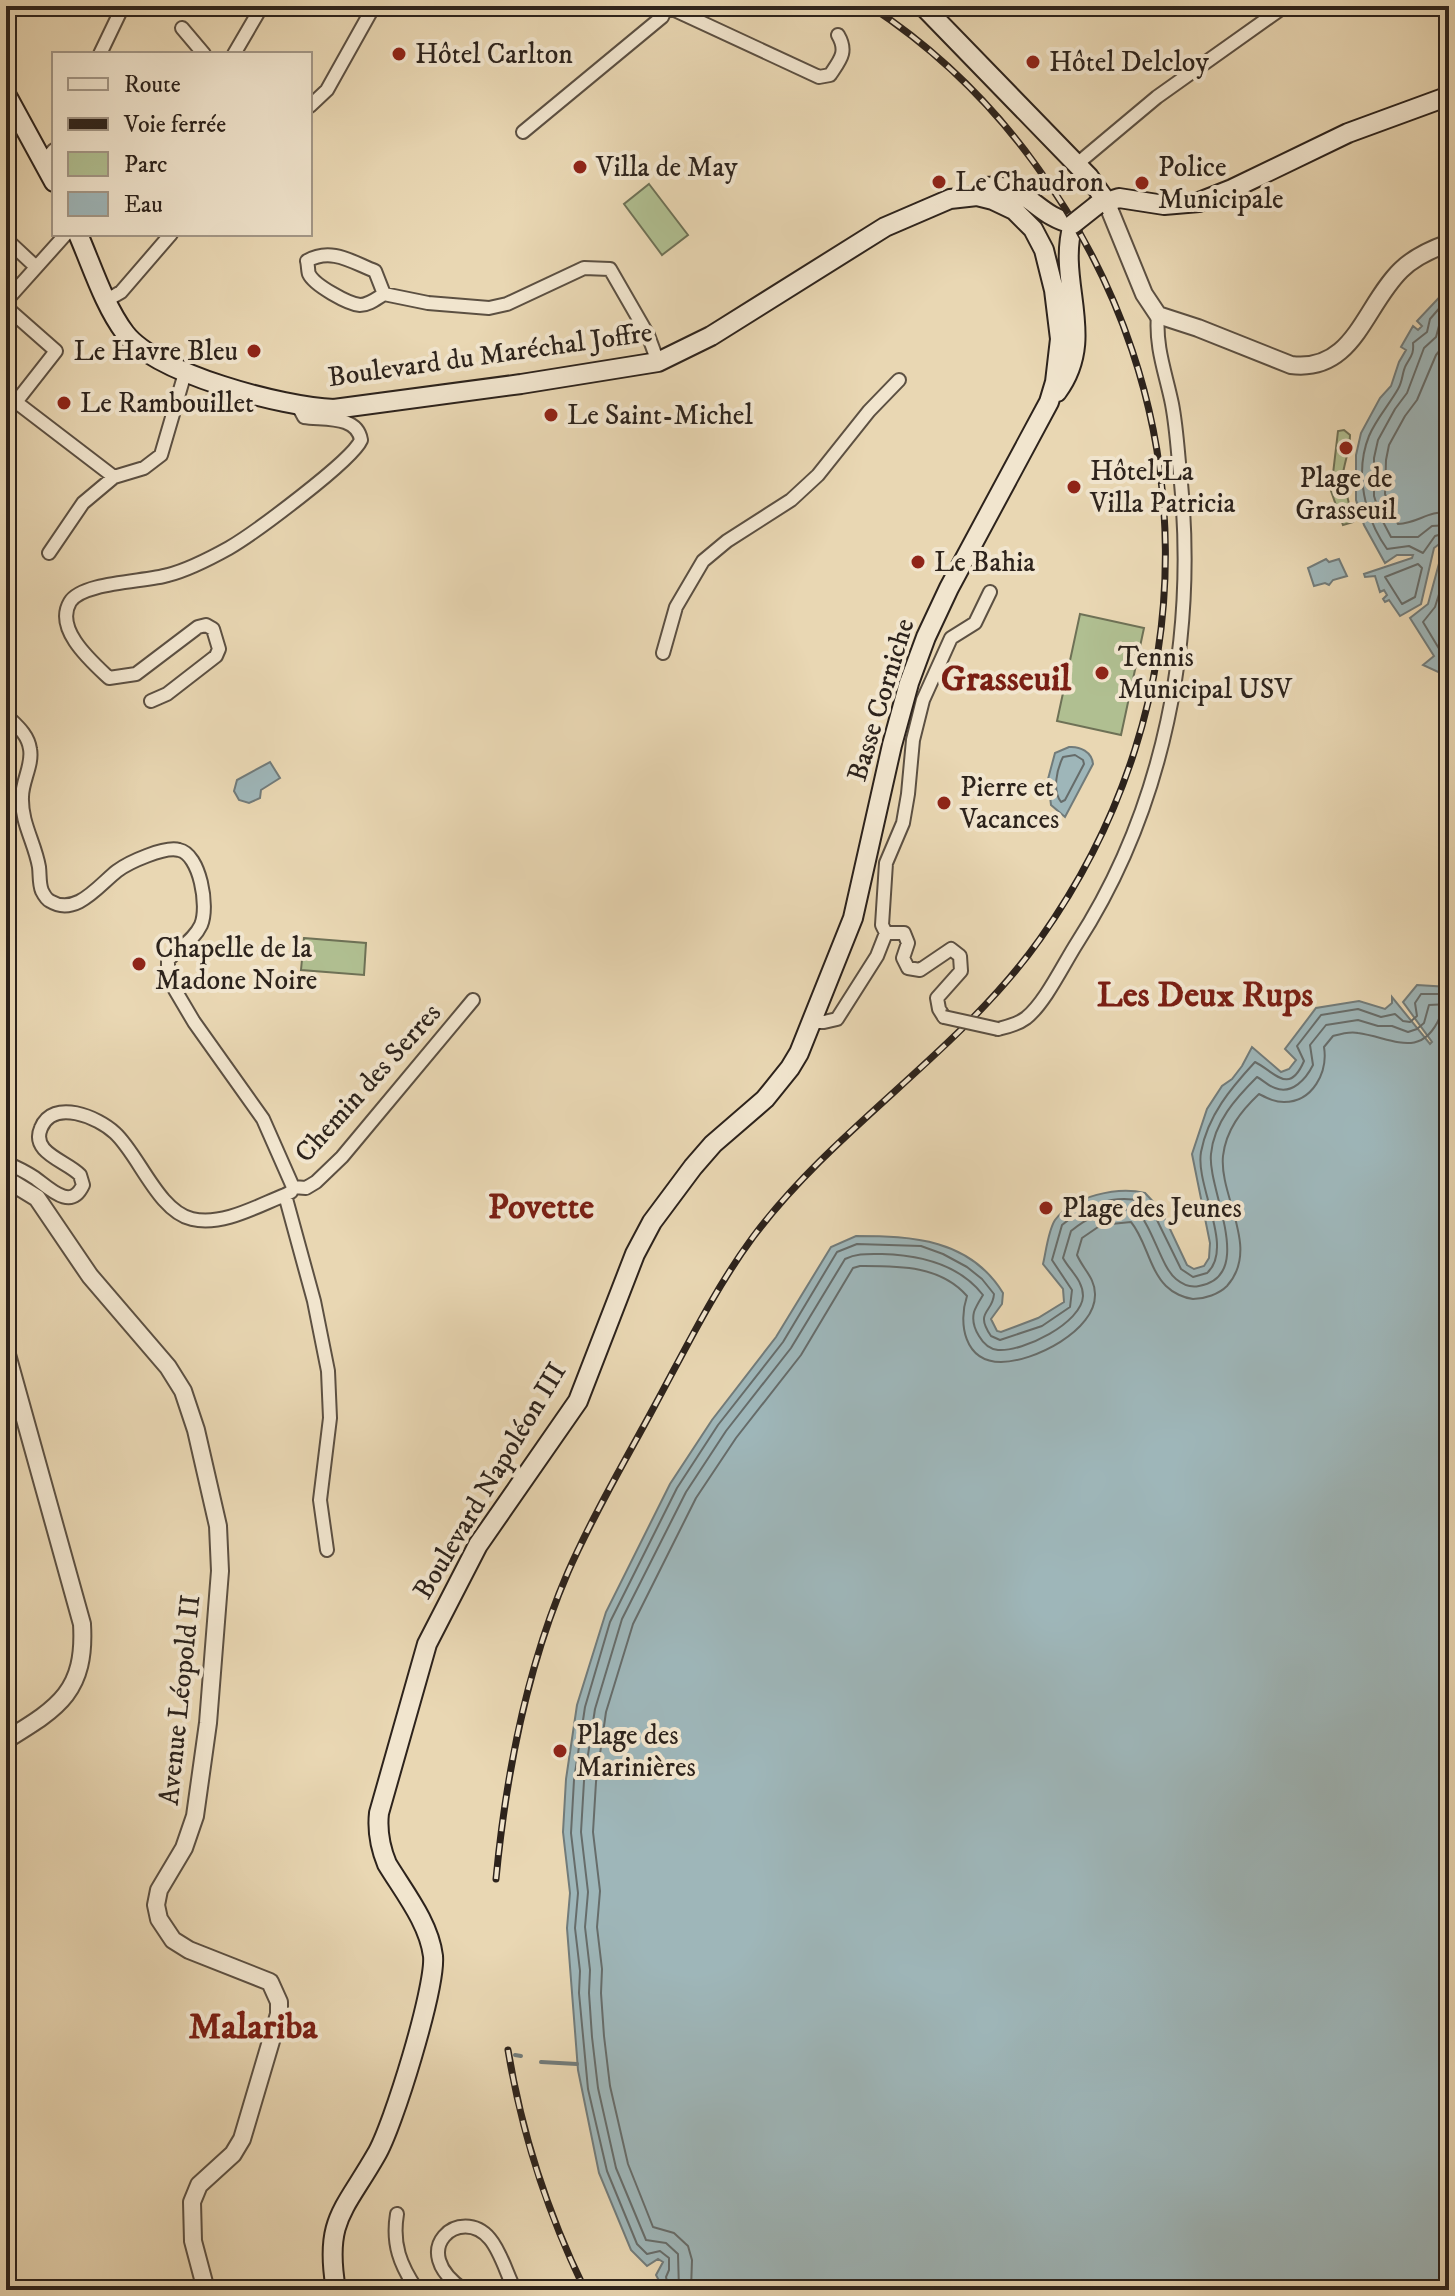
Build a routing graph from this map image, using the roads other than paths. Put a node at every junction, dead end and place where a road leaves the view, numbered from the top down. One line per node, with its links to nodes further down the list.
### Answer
1 (123, 6): 9 (street)
2 (262, 6): 11 (street)
3 (374, 6): 14 (street)
4 (923, 6): 17 (main road)
5 (1285, 6): 17 (street)
6 (666, 7): 8 (street); 15 (street)
7 (182, 28): 10 (street)
8 (838, 35)
9 (101, 52)
10 (202, 52)
11 (235, 52)
12 (6, 94): 16 (main road)
13 (1449, 96): 19 (main road)
14 (312, 104)
15 (523, 132)
16 (49, 156)
17 (1077, 164): 19 (main road)
18 (977, 196): 20 (main road, Boulevard du Maréchal Joffre); 33 (main road, Basse Corniche); 34 (main road, Boulevard du Maréchal Joffre)
19 (1101, 203): 20 (main road, bridge); 31 (street)
20 (1068, 227): 32 (main road)
21 (64, 236): 26 (street)
22 (79, 236): 28 (main road, Boulevard du Maréchal Joffre)
23 (169, 236): 28 (street)
24 (6, 239): 26 (street)
25 (1449, 243): 31 (street)
26 (36, 267): 29 (street)
27 (384, 294): 27 (street); 34 (street)
28 (107, 300): 35 (main road, Boulevard du Maréchal Joffre)
29 (6, 301)
30 (6, 307): 39 (street)
31 (1158, 315): 45 (street, bridge)
32 (1076, 327): 33 (main road); 37 (main road)
33 (1060, 339): 37 (main road, Basse Corniche)
34 (658, 362): 38 (main road, Boulevard du Maréchal Joffre)
35 (185, 373): 38 (main road, Boulevard du Maréchal Joffre); 39 (street)
36 (899, 380): 42 (street)
37 (1049, 402): 47 (main road, Basse Corniche)
38 (298, 406): 43 (street)
39 (114, 477): 40 (street)
40 (49, 553)
41 (990, 592): 45 (street)
42 (663, 653)
43 (151, 701)
44 (6, 715): 51 (street)
45 (886, 933): 47 (street)
46 (473, 1000): 51 (street, Chemin des Serres)
47 (813, 1022): 48 (main road, Basse Corniche)
48 (765, 1099): 57 (main road, Boulevard Napoléon III)
49 (6, 1163): 51 (street, Chemin des Serres)
50 (6, 1179): 56 (street, Avenue Léopold II)
51 (289, 1191): 53 (street)
52 (6, 1351): 54 (street)
53 (327, 1550)
54 (6, 1740)
55 (397, 2214): 58 (street)
56 (206, 2290)
57 (336, 2290)
58 (417, 2290)
59 (464, 2290): 60 (street)
60 (515, 2290)

